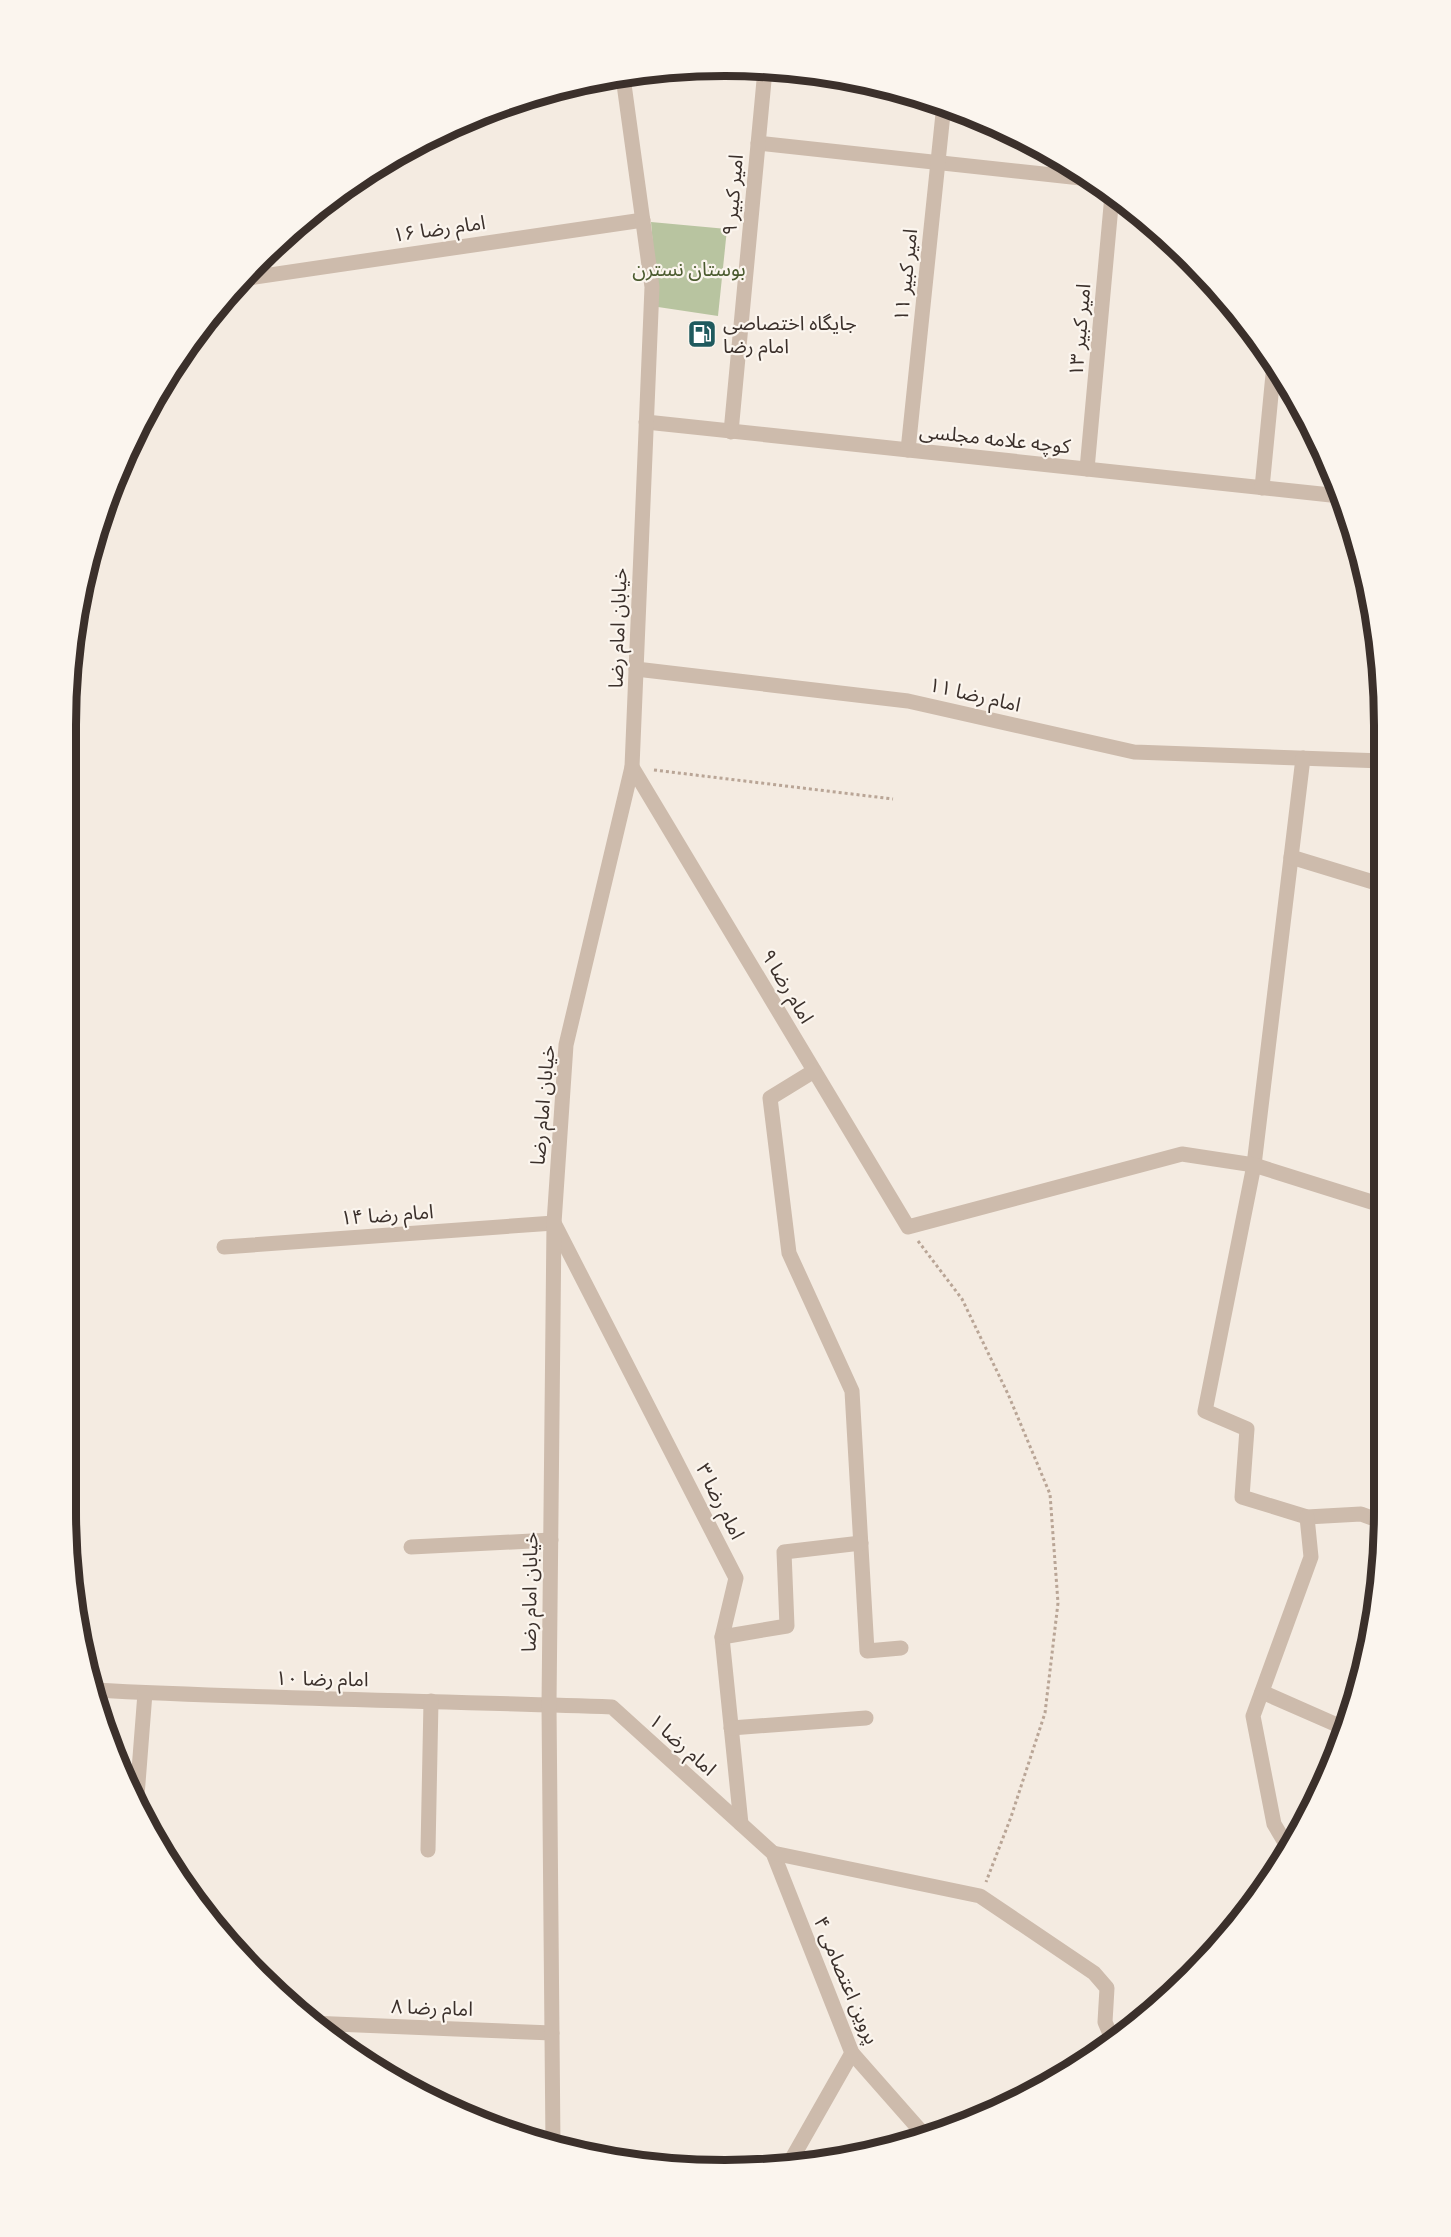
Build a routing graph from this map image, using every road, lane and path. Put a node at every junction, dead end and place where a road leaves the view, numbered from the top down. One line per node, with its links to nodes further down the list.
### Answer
1 (764, 78): 4 (street, امیر کبیر ۹)
2 (624, 85): 8 (street, خیابان امام رضا)
3 (943, 114): 5 (street, امیر کبیر ۱۱)
4 (758, 143): 5 (street); 12 (street, امیر کبیر ۹)
5 (938, 163): 6 (street); 13 (street, امیر کبیر ۱۱)
6 (1074, 178)
7 (1111, 204): 14 (street, امیر کبیر ۱۳)
8 (642, 220): 9 (street, امام رضا ۱۶); 11 (street, خیابان امام رضا)
9 (258, 277)
10 (1273, 377): 15 (street)
11 (646, 422): 12 (street, کوچه علامه مجلسی); 17 (street, خیابان امام رضا)
12 (731, 432): 13 (street, کوچه علامه مجلسی)
13 (908, 450): 14 (street, کوچه علامه مجلسی)
14 (1087, 469): 15 (street, کوچه علامه مجلسی)
15 (1262, 488): 16 (street, کوچه علامه مجلسی)
16 (1332, 495)
17 (636, 669): 18 (street, امام رضا ۱۱); 20 (street, خیابان امام رضا)
18 (1303, 758): 19 (street, امام رضا ۱۱); 22 (street)
19 (1374, 761)
20 (632, 767): 21 (path); 24 (street, امام رضا ۹); 27 (street, خیابان امام رضا)
21 (893, 799)
22 (1291, 857): 23 (street); 25 (street)
23 (1374, 882)
24 (814, 1071): 28 (street, امام رضا ۹); 33 (street)
25 (1254, 1165): 26 (street); 28 (street); 30 (street)
26 (1374, 1203)
27 (554, 1223): 29 (street, امام رضا ۱۴); 32 (street, خیابان امام رضا); 35 (street, امام رضا ۳)
28 (908, 1227): 50 (path)
29 (224, 1247)
30 (1307, 1517): 31 (street); 38 (street)
31 (1374, 1519)
32 (551, 1540): 34 (street); 41 (street, خیابان امام رضا)
33 (861, 1543): 35 (street); 36 (street)
34 (411, 1547)
35 (722, 1637): 44 (street, امام رضا ۳)
36 (901, 1648)
37 (102, 1691): 39 (street, امام رضا ۱۰)
38 (1262, 1692): 43 (street); 47 (street)
39 (145, 1693): 40 (street, امام رضا ۱۰); 45 (street)
40 (431, 1701): 41 (street, امام رضا ۱۰); 48 (street)
41 (549, 1705): 46 (street, امام رضا ۱); 52 (street, خیابان امام رضا)
42 (866, 1718): 44 (street)
43 (1338, 1725)
44 (731, 1728): 46 (street, امام رضا ۳)
45 (138, 1787)
46 (741, 1824): 49 (street, امام رضا ۱)
47 (1284, 1842)
48 (428, 1850)
49 (773, 1853): 50 (street); 54 (street, پروین اعتصامی ۴)
50 (980, 1896): 53 (street)
51 (327, 2024): 52 (street, امام رضا ۸)
52 (552, 2033): 56 (street, خیابان امام رضا)
53 (1110, 2034)
54 (852, 2054): 55 (street, پروین اعتصامی ۴); 57 (street)
55 (920, 2130)
56 (552, 2136)
57 (793, 2157)

